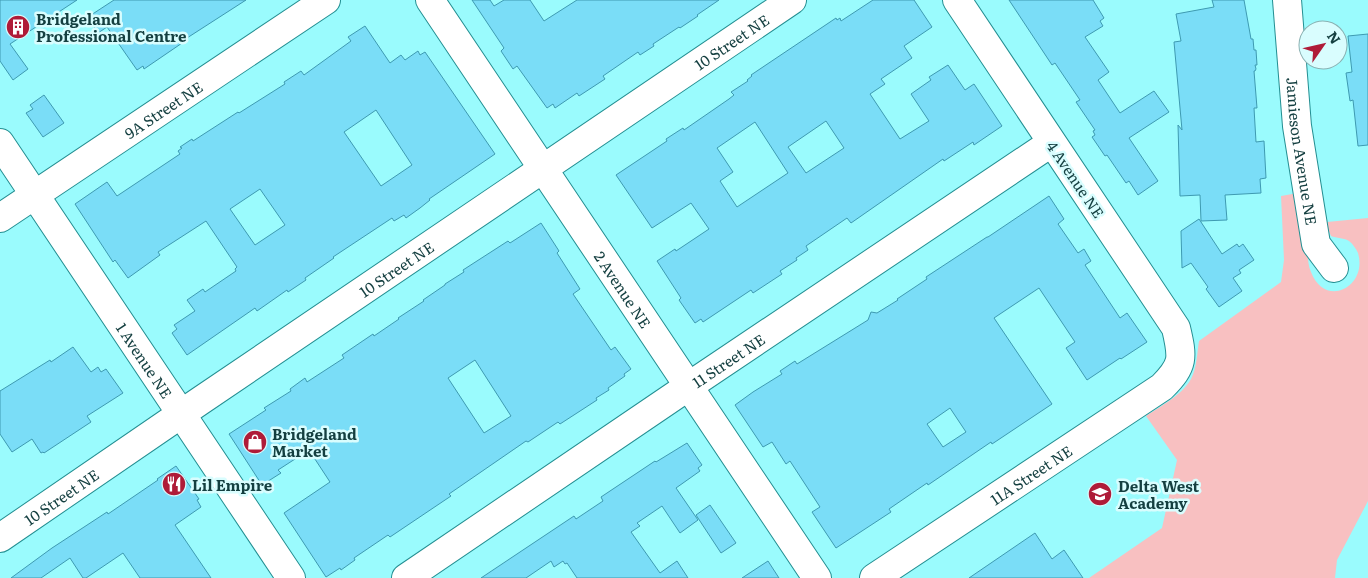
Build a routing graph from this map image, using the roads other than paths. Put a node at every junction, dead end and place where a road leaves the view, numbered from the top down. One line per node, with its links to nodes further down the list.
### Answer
1 (326, 0): 9 (street, 9A Street NE)
2 (430, 0): 8 (street, 2 Avenue NE)
3 (792, 0): 8 (street, 10 Street NE)
4 (957, 0): 7 (street, 4 Avenue NE)
5 (1287, 0): 11 (street, Jamieson Avenue NE)
6 (0, 143): 9 (street, 1 Avenue NE)
7 (1052, 143): 12 (street, 4 Avenue NE); 13 (street, 11 Street NE)
8 (543, 169): 13 (street, 2 Avenue NE); 14 (street, 10 Street NE)
9 (35, 195): 10 (street, 9A Street NE); 14 (street, 1 Avenue NE)
10 (0, 218)
11 (1334, 268)
12 (1180, 364): 19 (street, 11A Street NE)
13 (689, 386): 17 (street, 11 Street NE); 18 (street, 2 Avenue NE)
14 (182, 414): 15 (street, 10 Street NE); 16 (street, 1 Avenue NE)
15 (0, 538)
16 (291, 578)
17 (406, 578)
18 (817, 578)
19 (874, 578)

